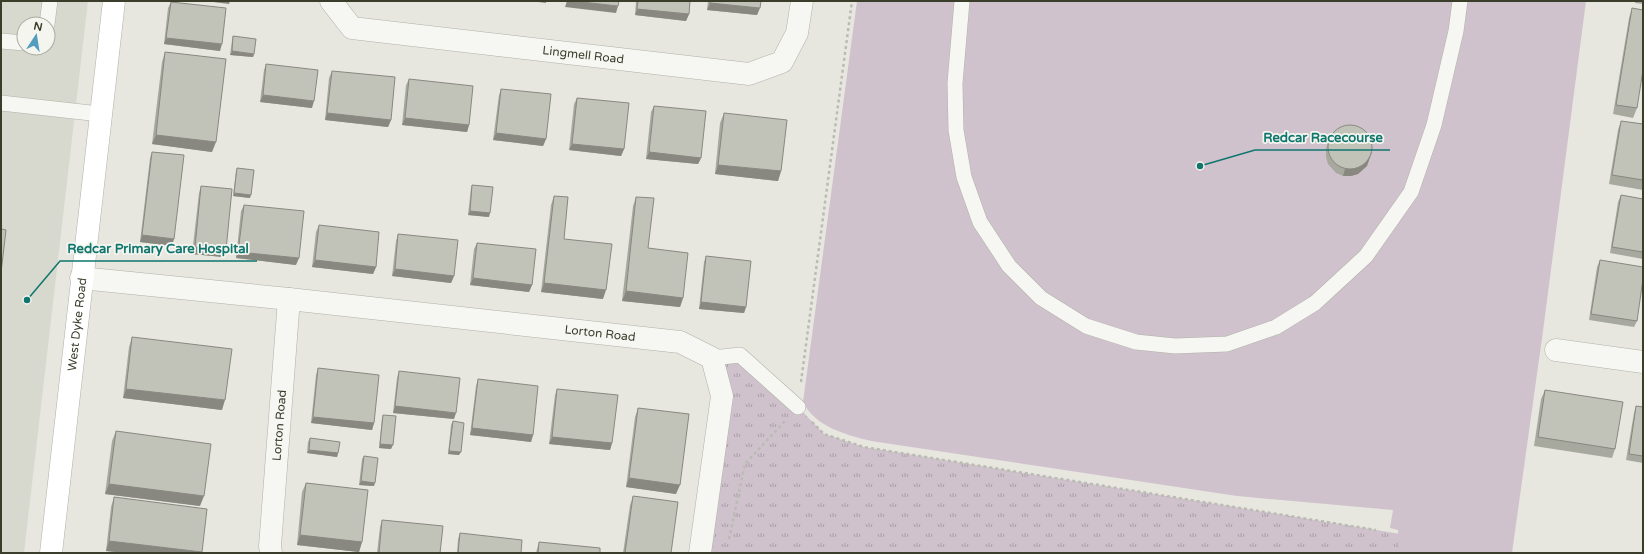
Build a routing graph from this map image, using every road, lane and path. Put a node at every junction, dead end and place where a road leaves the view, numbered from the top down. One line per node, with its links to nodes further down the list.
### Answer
1 (50, 1): 8 (lane)
2 (114, 1): 12 (street, West Dyke Road)
3 (331, 1): 4 (street, Lingmell Road)
4 (802, 1)
5 (852, 1): 18 (path)
6 (962, 1): 7 (lane)
7 (1460, 1)
8 (48, 16)
9 (1, 41): 10 (lane)
10 (16, 42)
11 (1, 103): 12 (lane)
12 (100, 114): 13 (street, West Dyke Road)
13 (81, 278): 14 (street, Lorton Road); 21 (street, West Dyke Road)
14 (289, 299): 16 (street, Lorton Road); 22 (street, Lorton Road)
15 (1556, 350): 17 (street)
16 (712, 358): 18 (lane); 23 (street)
17 (1643, 362)
18 (798, 407): 19 (path); 20 (path)
19 (1376, 530)
20 (727, 546)
21 (51, 553)
22 (271, 553)
23 (700, 553)

